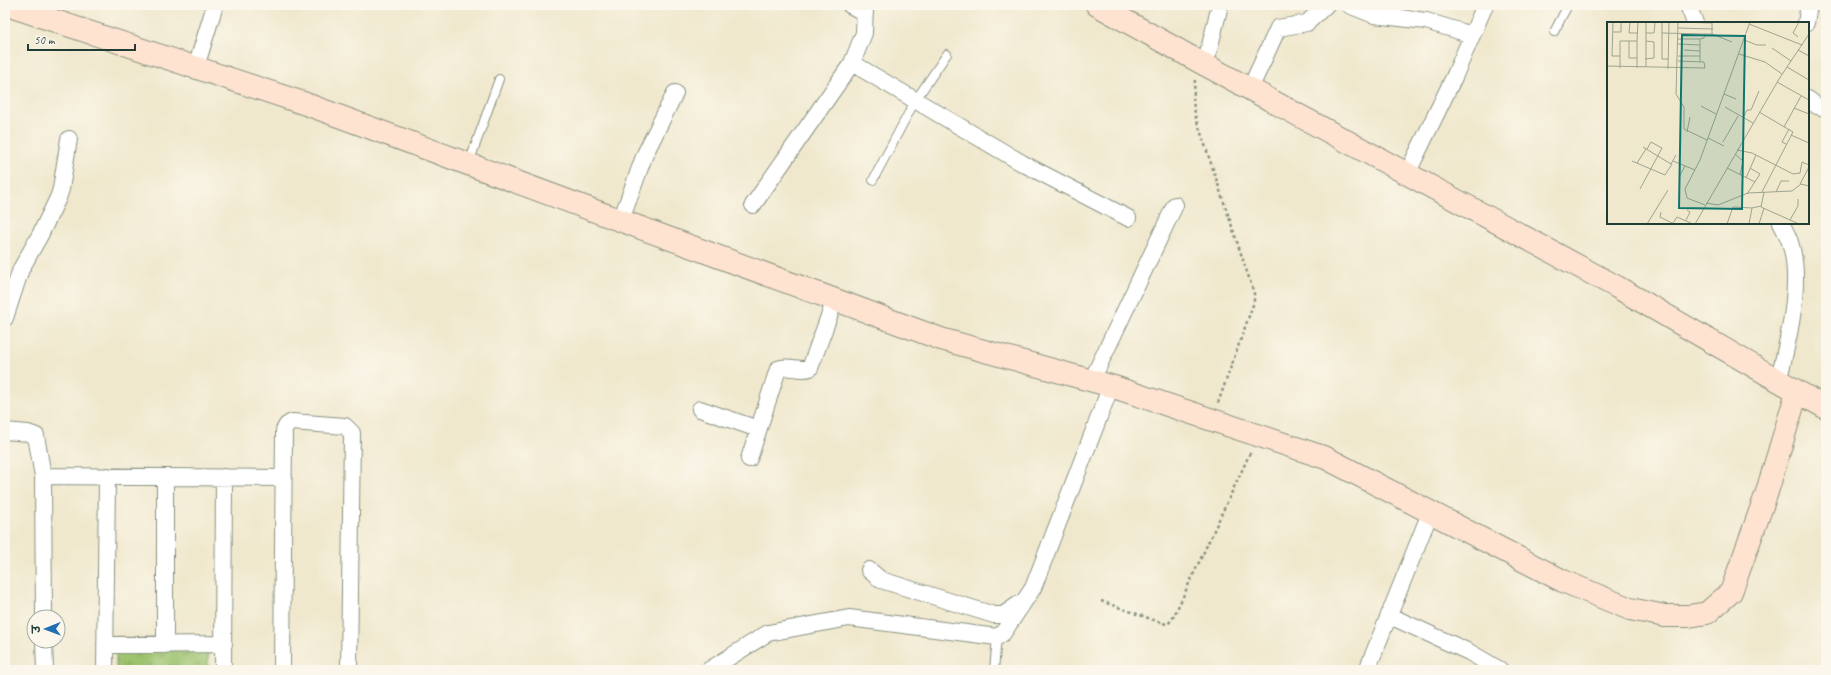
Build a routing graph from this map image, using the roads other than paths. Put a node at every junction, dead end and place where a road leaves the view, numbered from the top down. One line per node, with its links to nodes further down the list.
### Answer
1 (7, 5): 13 (street)
2 (215, 5): 21 (street)
3 (850, 5): 12 (street)
4 (1098, 5): 20 (street)
5 (1220, 5): 20 (street)
6 (1326, 5): 23 (street)
7 (1349, 5): 17 (street)
8 (1485, 5): 17 (street)
9 (1568, 5): 16 (lane)
10 (1688, 5): 14 (street)
11 (1809, 5): 15 (street)
12 (865, 9): 19 (street)
13 (43, 11): 21 (street)
14 (1694, 22)
15 (1806, 22)
16 (1554, 32)
17 (1472, 35): 30 (street)
18 (947, 54): 26 (lane)
19 (852, 63): 26 (street); 32 (street)
20 (1202, 64): 23 (street)
21 (196, 67): 29 (street)
22 (500, 79): 29 (lane)
23 (1250, 90): 30 (street)
24 (675, 92): 35 (street)
25 (1809, 100): 27 (street)
26 (915, 101): 31 (lane); 34 (street)
27 (1826, 108)
28 (69, 139): 38 (street)
29 (469, 164): 35 (street)
30 (1407, 174): 40 (street)
31 (873, 180)
32 (753, 205)
33 (1175, 205): 39 (street)
34 (1128, 218)
35 (621, 220): 37 (street)
36 (1781, 224): 40 (street)
37 (835, 300): 39 (street); 43 (street)
38 (5, 318)
39 (1102, 383): 51 (street); 53 (street)
40 (1787, 387): 42 (street); 51 (street)
41 (700, 408): 43 (street)
42 (1826, 408)
43 (758, 429): 45 (street)
44 (5, 431): 46 (street)
45 (749, 459)
46 (44, 476): 47 (street); 54 (street)
47 (107, 476): 48 (street); 59 (street)
48 (165, 477): 49 (street); 57 (street)
49 (224, 477): 50 (street); 58 (street)
50 (284, 478): 64 (street); 65 (street)
51 (1430, 513): 55 (street)
52 (869, 570): 53 (street)
53 (1025, 600): 56 (street)
54 (44, 609)
55 (1390, 616): 68 (street); 69 (street)
56 (996, 637): 66 (street); 67 (lane)
57 (165, 644): 58 (street); 59 (street)
58 (224, 644): 63 (street)
59 (105, 645): 62 (street)
60 (44, 649): 61 (street)
61 (44, 670)
62 (105, 670)
63 (223, 670)
64 (282, 670)
65 (349, 670)
66 (709, 670)
67 (994, 670)
68 (1367, 670)
69 (1500, 670)

